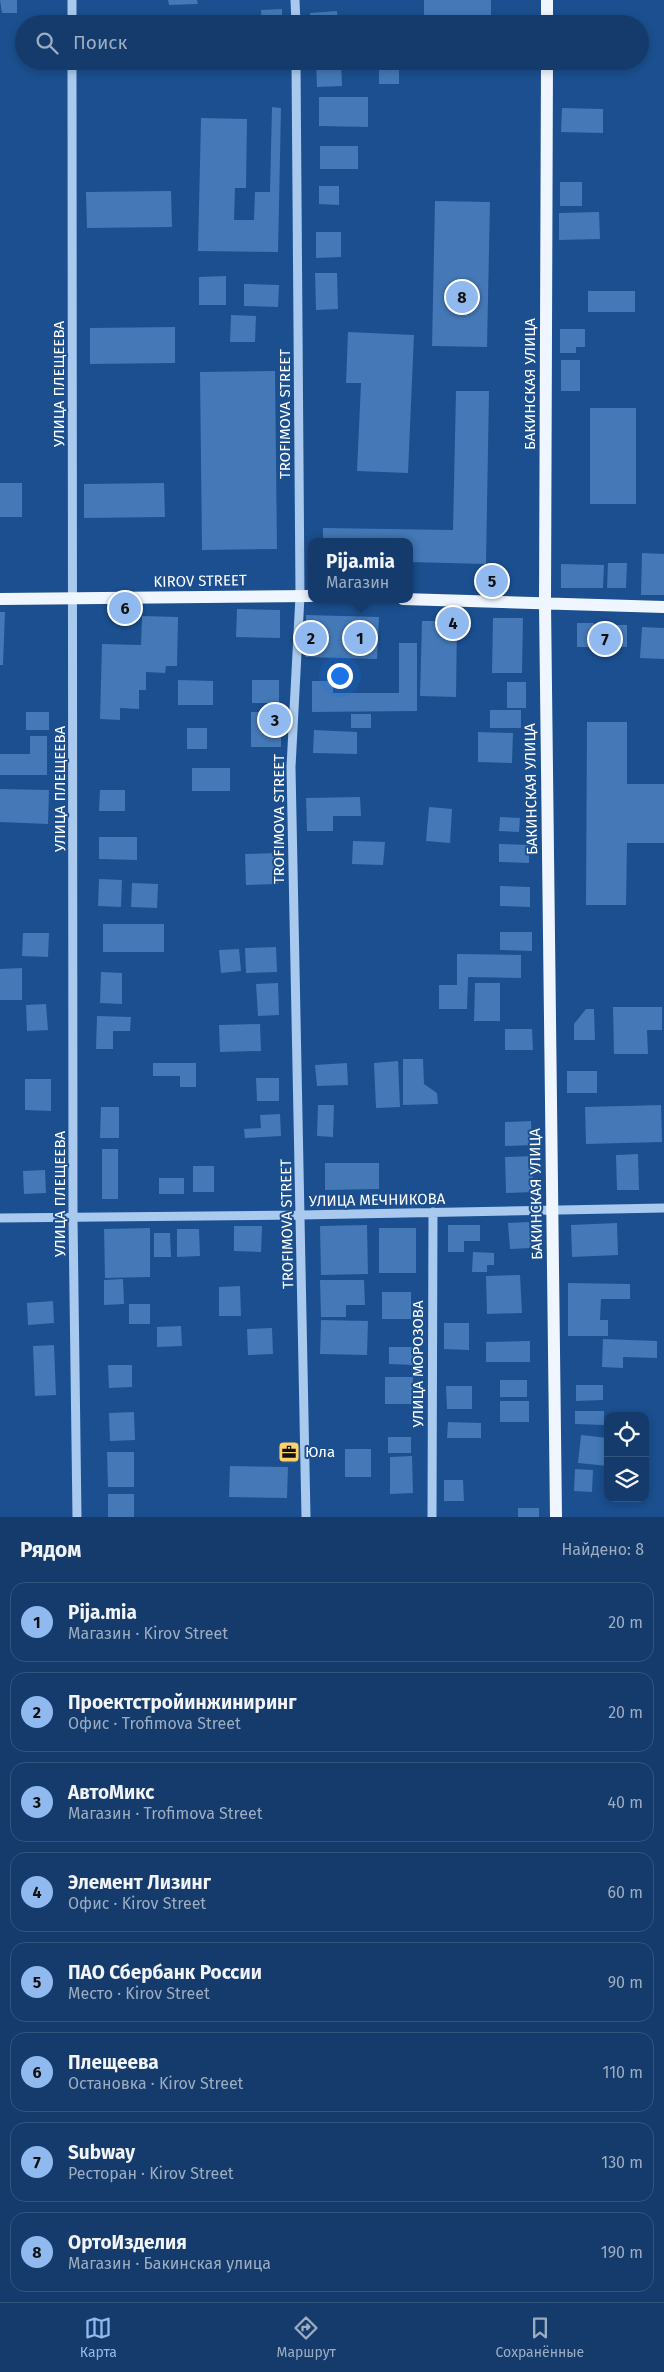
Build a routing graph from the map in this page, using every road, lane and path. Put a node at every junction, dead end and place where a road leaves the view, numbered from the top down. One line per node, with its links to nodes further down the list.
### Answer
1 (72, 0): 4 (street)
2 (296, 0): 5 (street)
3 (547, 0): 6 (main road)
4 (72, 15)
5 (296, 15)
6 (547, 15)
7 (72, 70): 12 (street, УЛИЦА ПЛЕЩЕЕВА)
8 (296, 70): 10 (street, TROFIMOVA STREET)
9 (547, 70): 14 (main road, БАКИНСКАЯ УЛИЦА)
10 (306, 596): 12 (main road, KIROV STREET); 19 (street, TROFIMOVA STREET)
11 (0, 599): 12 (main road, KIROV STREET)
12 (74, 599): 21 (street, УЛИЦА ПЛЕЩЕЕВА)
13 (413, 599): 14 (main road)
14 (545, 604): 15 (main road); 17 (main road, БАКИНСКАЯ УЛИЦА)
15 (664, 607)
16 (664, 1208): 17 (street, УЛИЦА МЕЧНИКОВА)
17 (552, 1210): 18 (street, УЛИЦА МЕЧНИКОВА); 25 (main road, БАКИНСКАЯ УЛИЦА)
18 (433, 1212): 19 (street, УЛИЦА МЕЧНИКОВА); 24 (street, УЛИЦА МОРОЗОВА)
19 (301, 1215): 21 (street, УЛИЦА МЕЧНИКОВА); 23 (street, TROFIMOVA STREET)
20 (0, 1218): 21 (street, УЛИЦА МЕЧНИКОВА)
21 (73, 1218): 22 (street, УЛИЦА ПЛЕЩЕЕВА)
22 (77, 1517)
23 (306, 1517)
24 (432, 1517)
25 (556, 1517)

